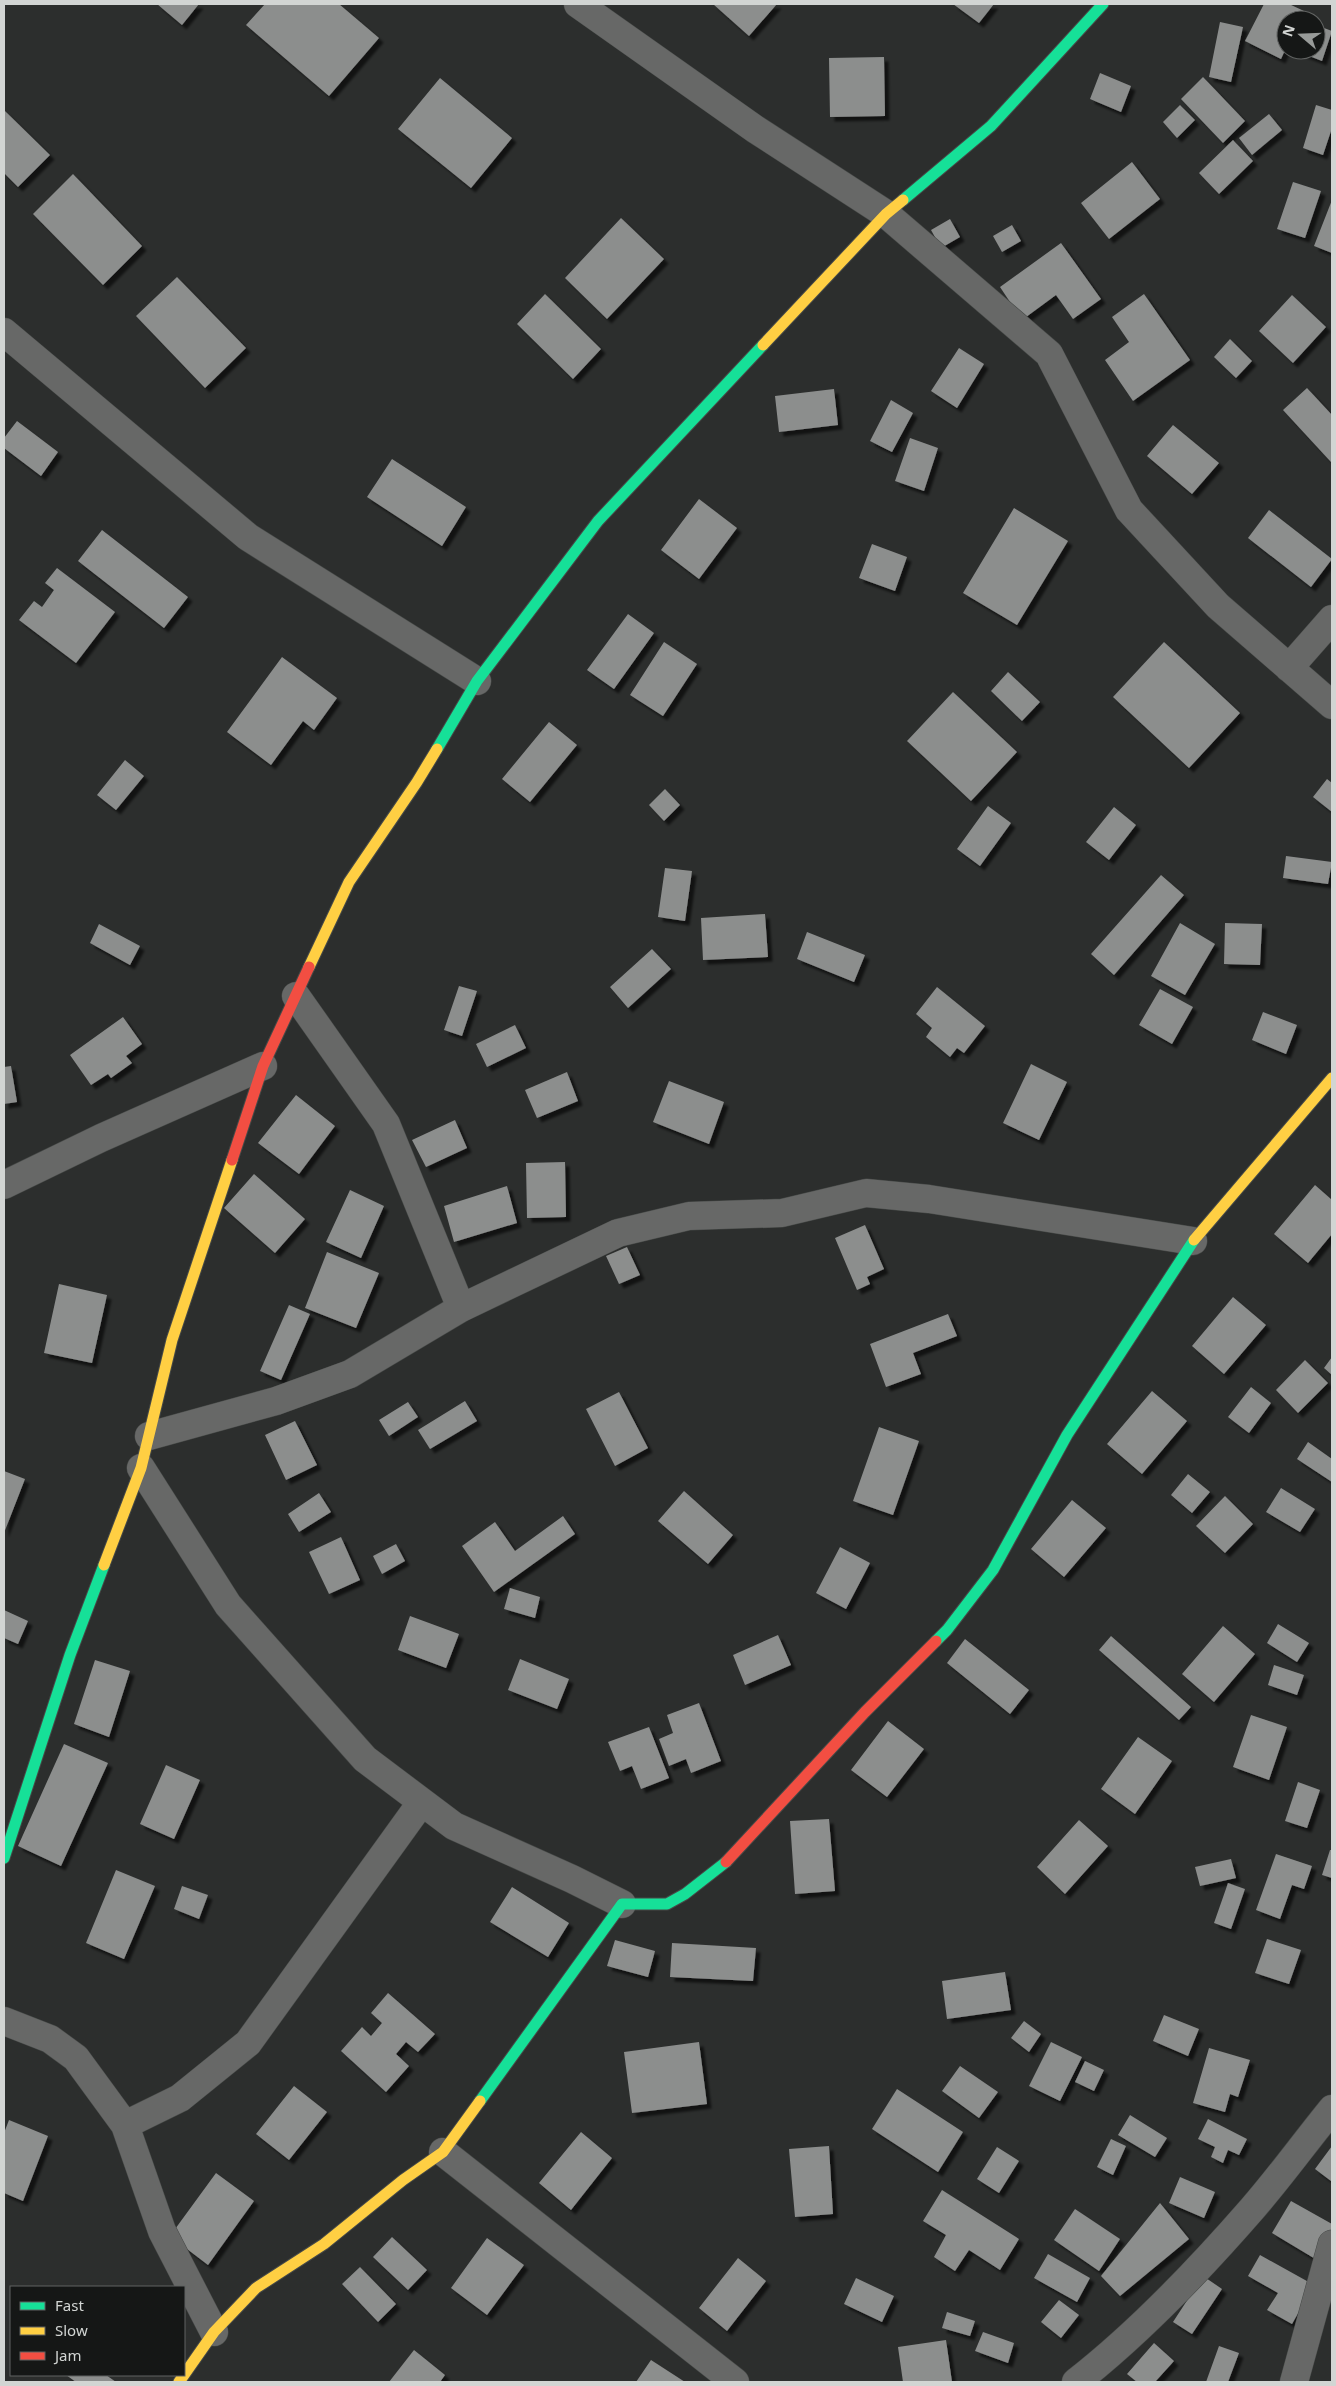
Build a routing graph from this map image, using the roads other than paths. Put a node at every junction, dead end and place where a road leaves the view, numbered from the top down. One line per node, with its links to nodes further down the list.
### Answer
1 (578, 4): 3 (street)
2 (1103, 4): 3 (street)
3 (886, 214): 6 (street); 7 (street)
4 (5, 335): 7 (street)
5 (1332, 619): 6 (street)
6 (1288, 668): 8 (street)
7 (477, 681): 9 (street)
8 (1332, 705)
9 (296, 996): 10 (street); 14 (street)
10 (263, 1066): 12 (street); 15 (street)
11 (1332, 1078): 13 (street)
12 (4, 1185)
13 (1193, 1240): 14 (street); 19 (street)
14 (461, 1308): 15 (street)
15 (149, 1436): 16 (street)
16 (141, 1468): 17 (street); 18 (street)
17 (421, 1803): 19 (street); 22 (street)
18 (4, 1858)
19 (622, 1904): 23 (street)
20 (4, 2021): 22 (street)
21 (1332, 2109): 28 (street)
22 (125, 2124): 25 (street)
23 (443, 2152): 25 (street); 27 (street)
24 (1332, 2244): 29 (street)
25 (214, 2332): 26 (street)
26 (185, 2375)
27 (735, 2382)
28 (1076, 2382)
29 (1294, 2382)

